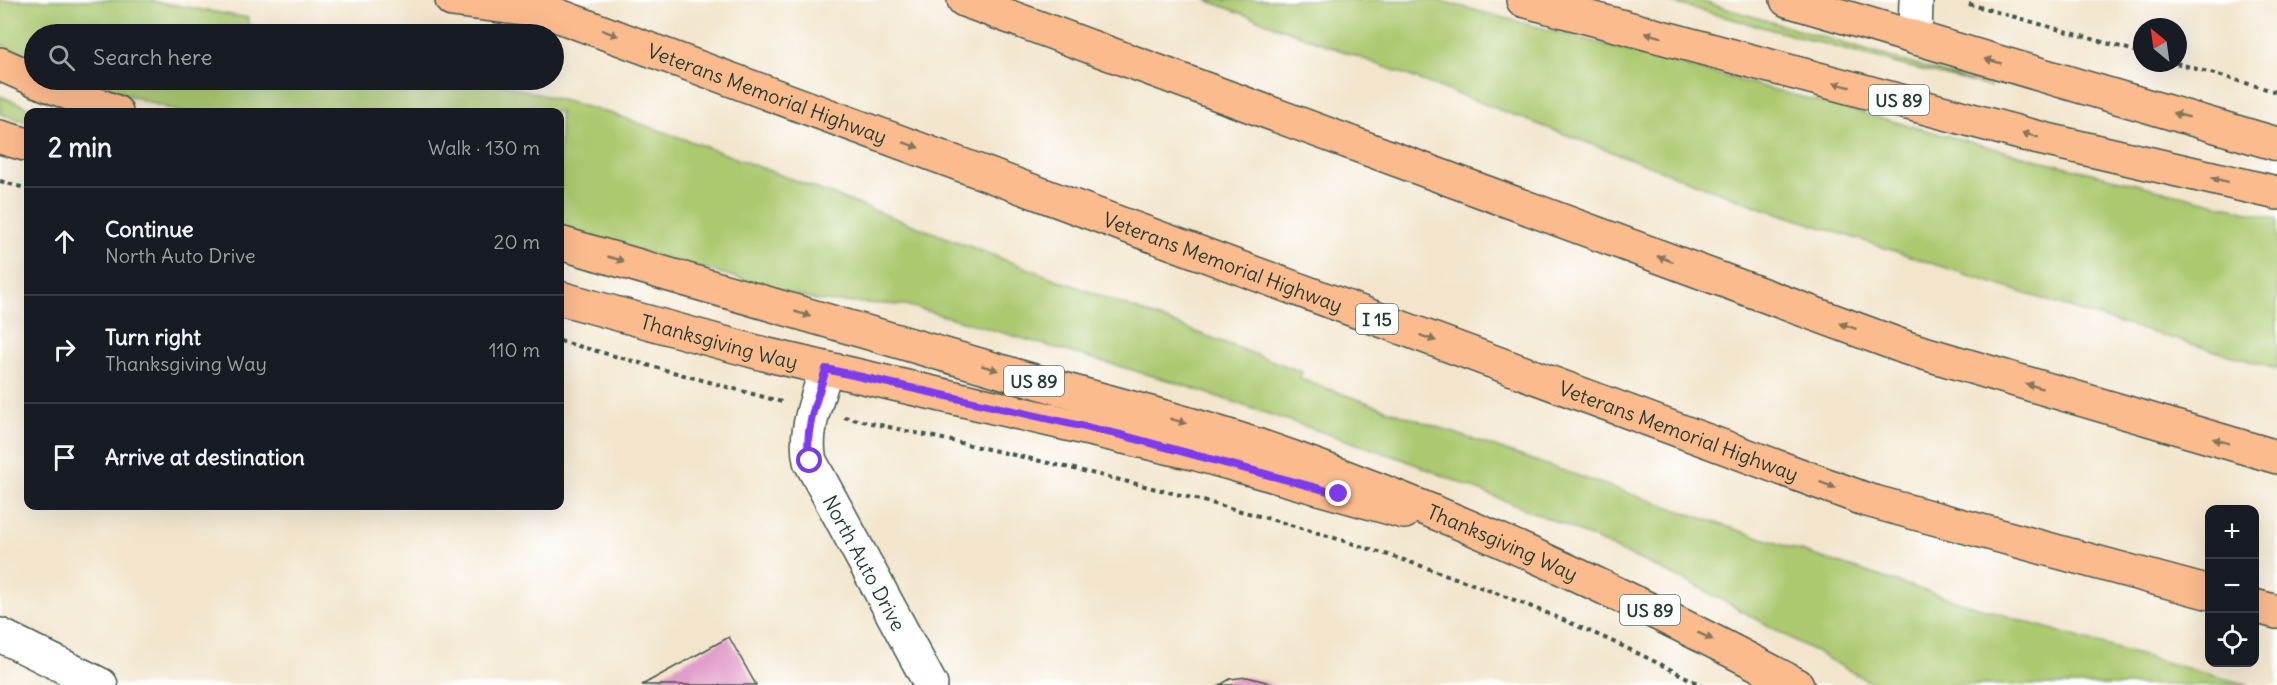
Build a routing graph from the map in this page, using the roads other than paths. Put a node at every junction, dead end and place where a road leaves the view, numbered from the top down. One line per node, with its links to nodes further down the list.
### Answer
1 (452, 0): 7 (main road)
2 (516, 0): 7 (main road, Veterans Memorial Highway / I 15)
3 (964, 0): 18 (main road, one-way to 3)
4 (1523, 0): 14 (main road, US 89, one-way to 4)
5 (1786, 0): 8 (main road)
6 (1916, 0): 8 (street)
7 (555, 13): 20 (main road, Veterans Memorial Highway / I 15, one-way to 20)
8 (1915, 38): 13 (main road, one-way to 8)
9 (63, 90): 10 (main road)
10 (106, 108)
11 (0, 137): 12 (main road)
12 (24, 144)
13 (2277, 144)
14 (2277, 193)
15 (564, 244): 19 (main road, US 89, one-way to 19)
16 (564, 299): 17 (main road, Thanksgiving Way)
17 (826, 369): 19 (main road, Thanksgiving Way); 25 (street, North Auto Drive)
18 (2277, 457)
19 (1500, 540): 26 (main road, Thanksgiving Way / US 89, one-way to 26)
20 (2205, 592)
21 (2259, 607): 22 (main road)
22 (2277, 612)
23 (0, 635): 24 (street)
24 (101, 685)
25 (931, 685)
26 (1797, 685)

